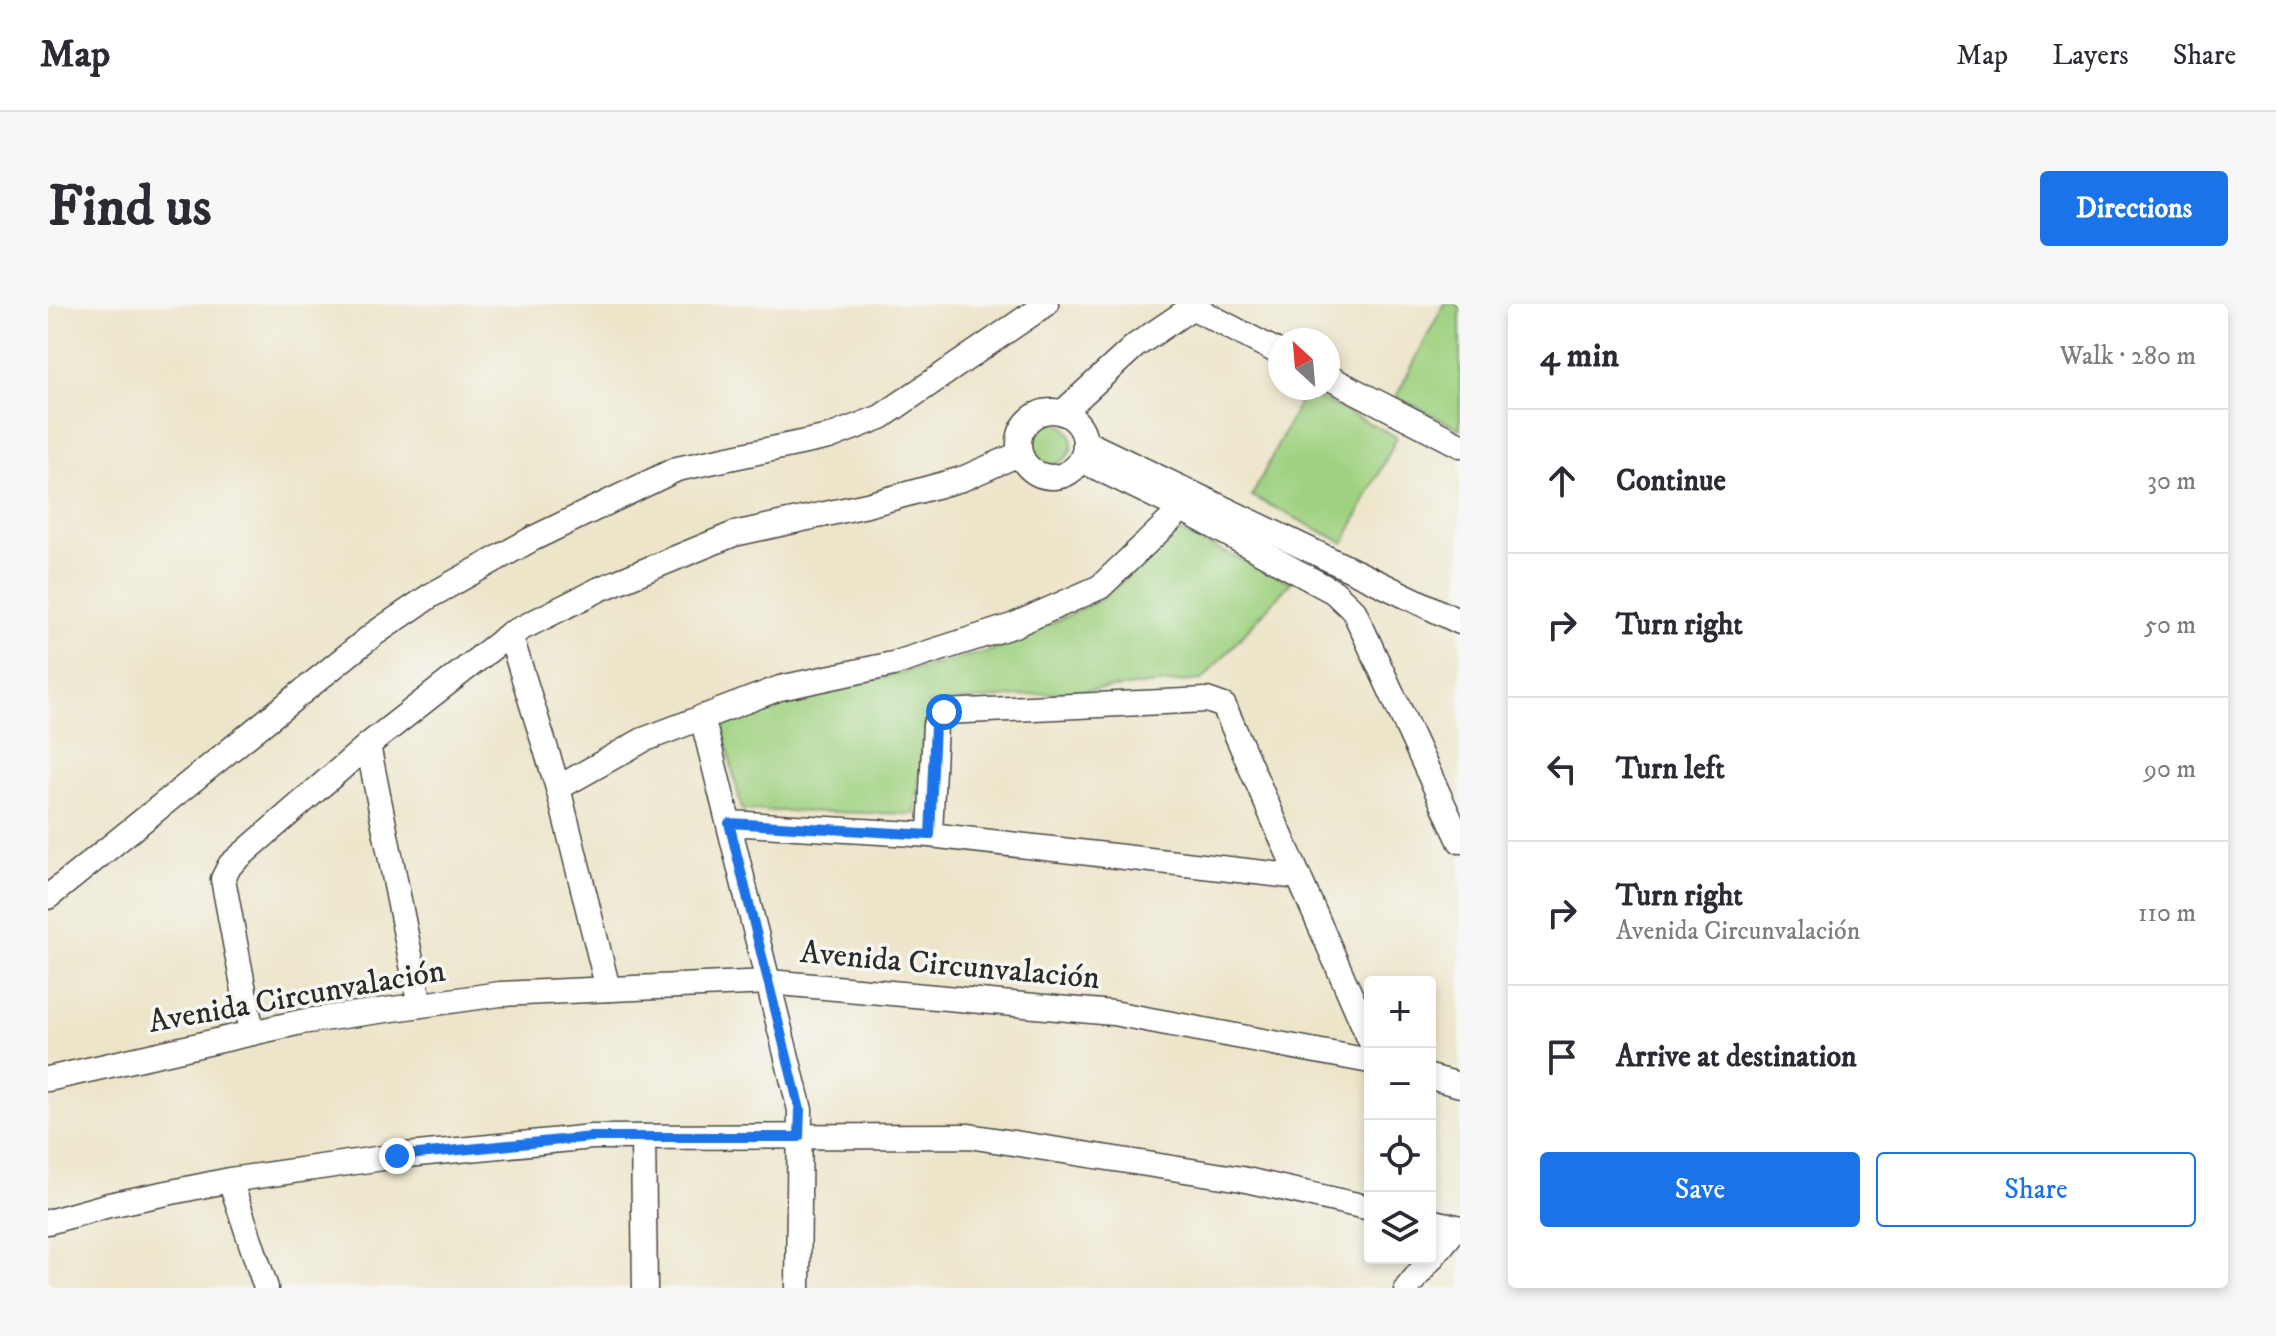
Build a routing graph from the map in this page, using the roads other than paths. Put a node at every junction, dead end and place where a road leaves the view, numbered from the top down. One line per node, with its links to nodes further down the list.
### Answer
1 (1046, 304): 19 (street)
2 (1194, 306): 3 (street); 5 (street)
3 (1268, 346)
4 (1340, 383): 6 (street)
5 (1062, 413): 7 (street); 8 (street)
6 (1460, 445)
7 (1083, 451): 8 (street); 9 (street); 10 (street)
8 (1019, 454): 11 (street)
9 (1182, 509): 12 (street); 17 (street)
10 (1460, 622)
11 (510, 634): 13 (street); 14 (street)
12 (702, 717): 14 (street); 15 (street)
13 (368, 745): 22 (street); 24 (street)
14 (558, 788): 21 (street)
15 (729, 823): 16 (street); 20 (street)
16 (930, 835): 18 (street); 18 (street)
17 (1460, 841)
18 (1299, 877): 23 (street)
19 (48, 897)
20 (769, 982): 21 (street, Avenida Circunvalación); 25 (street, Avenida Circunvalación); 30 (street)
21 (608, 989): 22 (street, Avenida Circunvalación)
22 (420, 1005): 24 (street, Avenida Circunvalación)
23 (1364, 1026)
24 (252, 1033): 26 (street, Avenida Circunvalación)
25 (1364, 1060)
26 (48, 1079)
27 (1436, 1079): 28 (street)
28 (1460, 1085)
29 (643, 1137): 30 (street); 31 (street); 37 (street)
30 (799, 1137): 32 (street); 38 (street)
31 (230, 1180): 33 (street); 36 (street)
32 (1364, 1207)
33 (48, 1222)
34 (1436, 1222): 35 (street)
35 (1459, 1227): 39 (street)
36 (266, 1288)
37 (645, 1288)
38 (798, 1288)
39 (1407, 1288)

